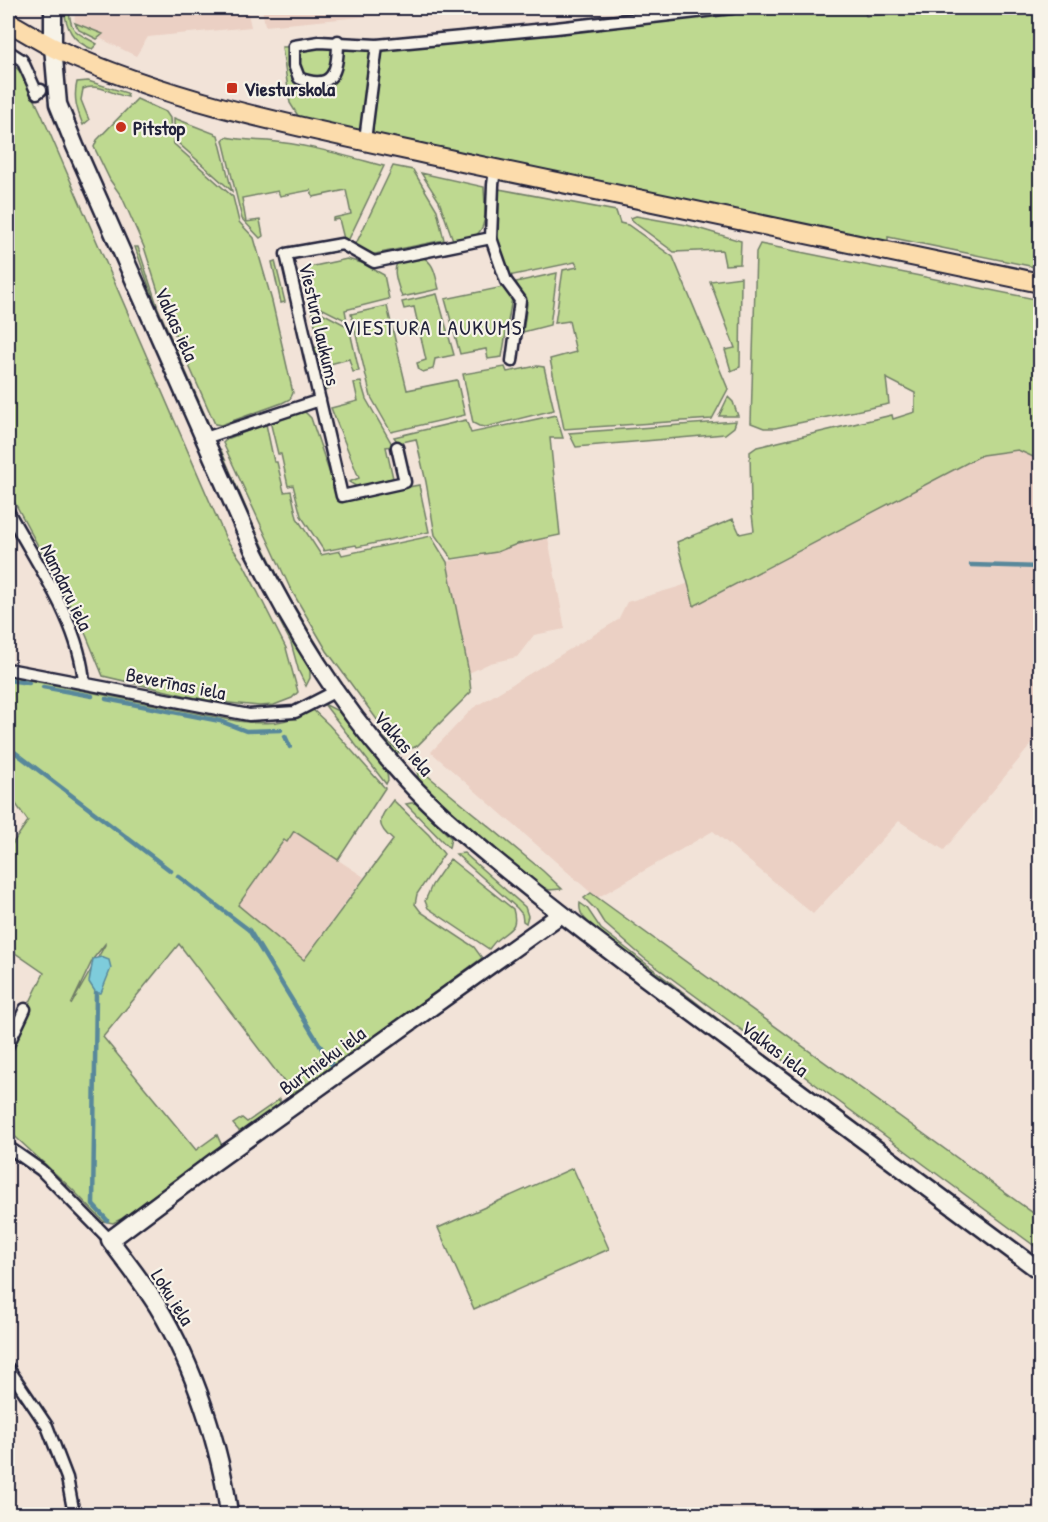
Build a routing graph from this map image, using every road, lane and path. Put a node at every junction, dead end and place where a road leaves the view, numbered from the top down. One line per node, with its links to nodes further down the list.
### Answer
1 (53, 8): 6 (main road, Valkas iela)
2 (732, 8): 5 (street)
3 (8, 22): 6 (main road)
4 (338, 42): 4 (street); 5 (street)
5 (377, 45): 9 (street)
6 (53, 47): 9 (main road); 15 (main road, Valkas iela)
7 (8, 51): 8 (street)
8 (41, 90)
9 (365, 140): 10 (main road)
10 (495, 169): 11 (street); 12 (main road)
11 (491, 238): 13 (street); 14 (street, Viestura laukums)
12 (1041, 283)
13 (512, 361)
14 (320, 400): 15 (street, Viestura laukums); 16 (street, Viestura laukums)
15 (205, 438): 20 (main road, Valkas iela)
16 (397, 447)
17 (8, 511): 19 (street, Namdaru iela)
18 (8, 669): 19 (street, Beverīnas iela)
19 (84, 683): 20 (street, Beverīnas iela)
20 (334, 692): 21 (main road, Valkas iela)
21 (560, 915): 25 (main road, Burtnieku iela); 26 (main road, Valkas iela)
22 (25, 1009): 23 (street)
23 (8, 1046)
24 (8, 1147): 25 (street, Loku iela)
25 (110, 1240): 29 (main road, Loku iela)
26 (1041, 1271)
27 (8, 1368): 28 (street)
28 (74, 1515)
29 (229, 1515)

